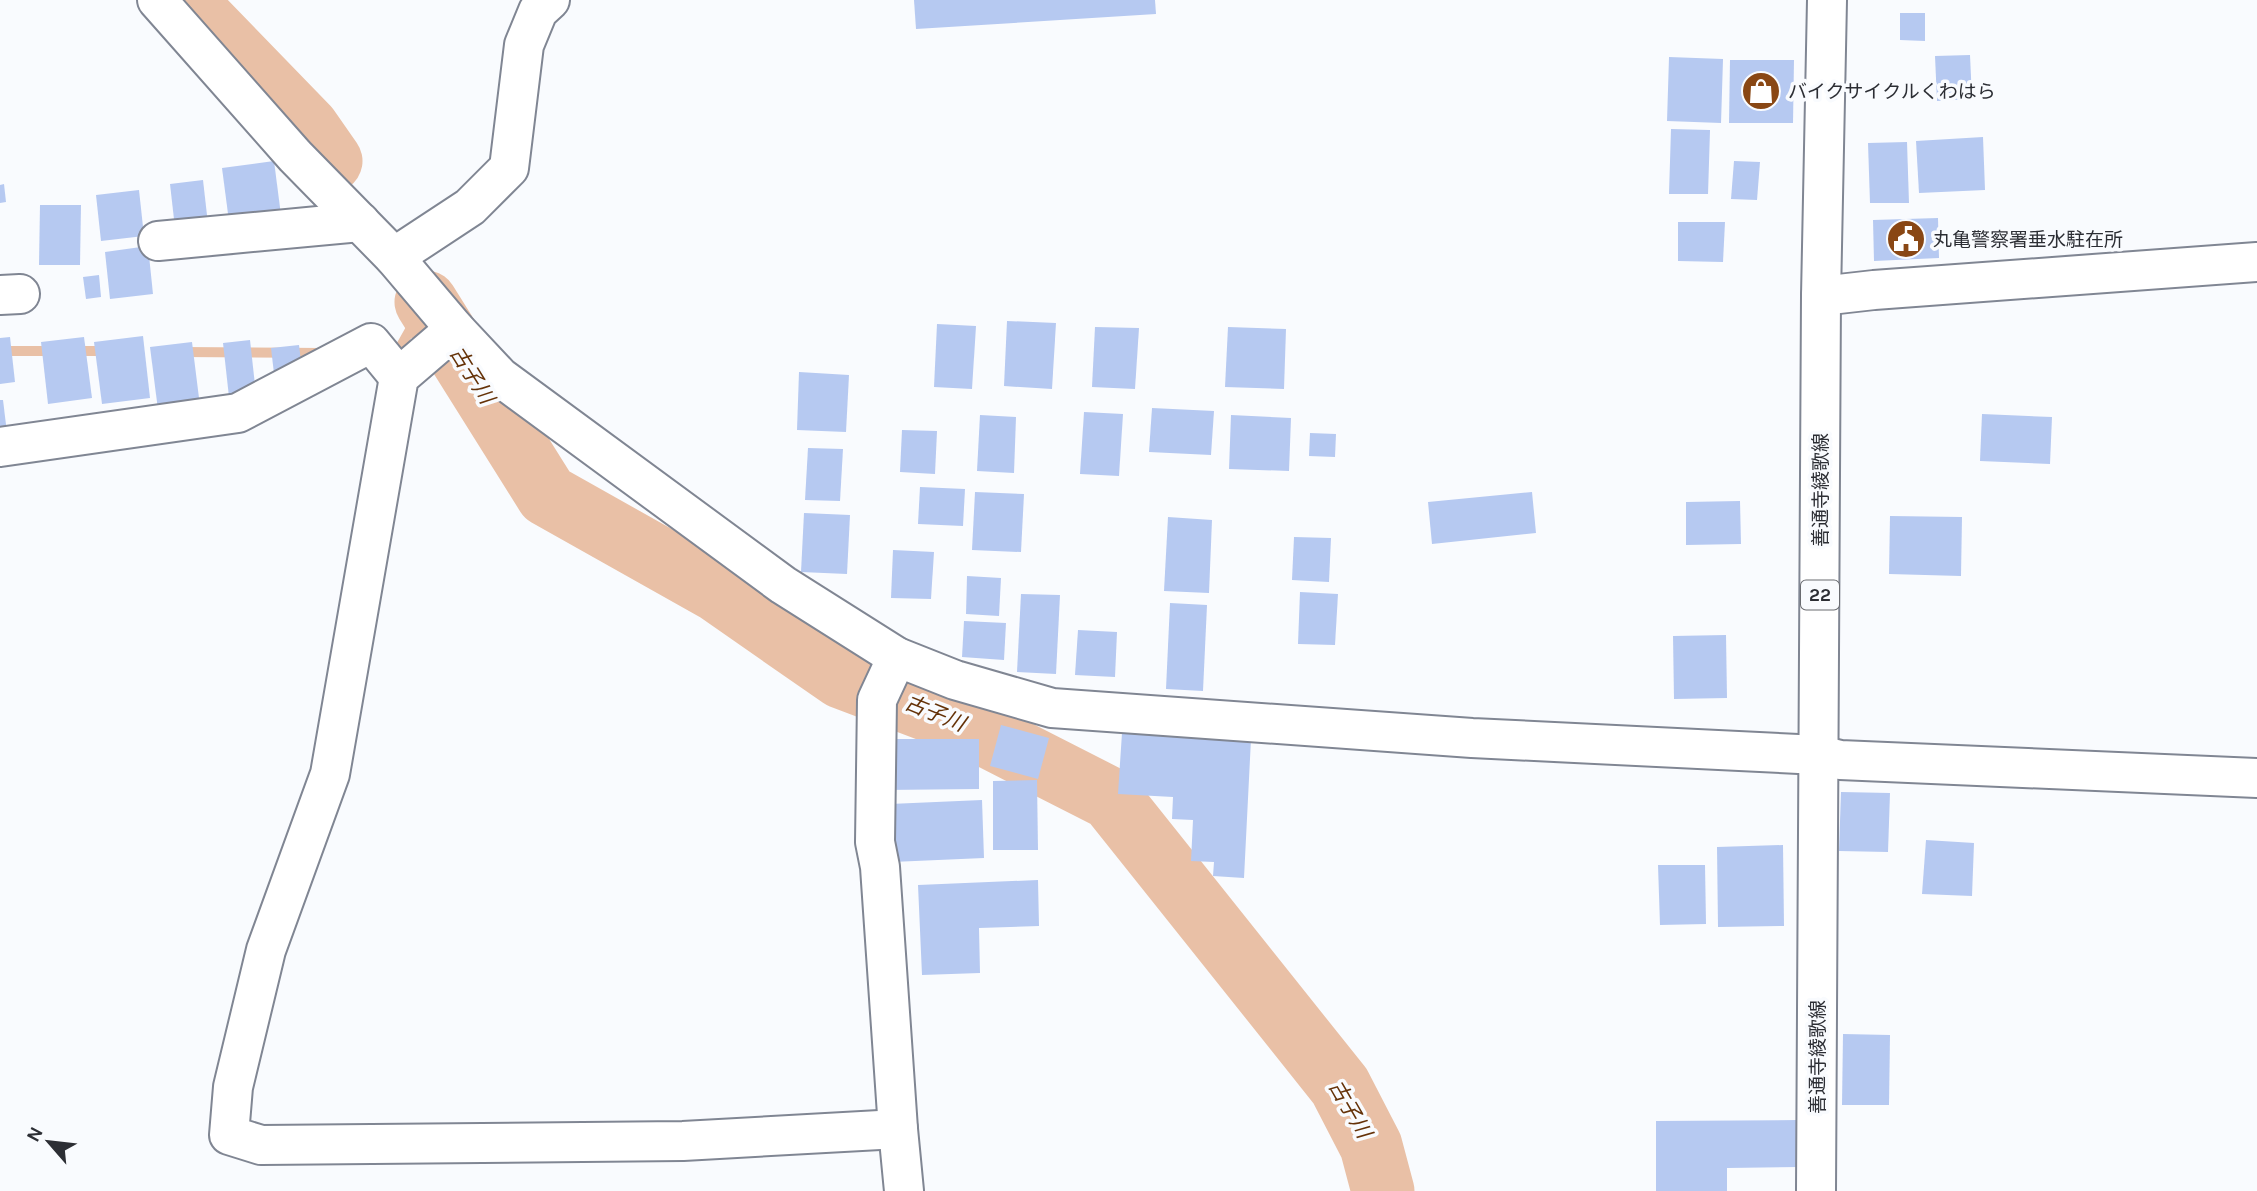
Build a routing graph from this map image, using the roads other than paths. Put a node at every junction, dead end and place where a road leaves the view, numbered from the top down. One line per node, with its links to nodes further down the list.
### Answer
1 (158, 0): 4 (street)
2 (550, 0): 6 (street)
3 (1827, 0): 8 (street, 善通寺綾歌線 / 22)
4 (360, 222): 5 (street); 6 (street)
5 (158, 241)
6 (394, 257): 9 (street)
7 (2257, 262): 8 (street)
8 (1821, 296): 13 (street, 善通寺綾歌線 / 22)
9 (455, 329): 10 (street); 12 (street)
10 (399, 377): 11 (street); 15 (street)
11 (0, 447)
12 (897, 657): 13 (street); 15 (street)
13 (1819, 755): 14 (street); 17 (street, 善通寺綾歌線 / 22)
14 (2257, 778)
15 (898, 1129): 16 (street)
16 (904, 1191)
17 (1816, 1191)

